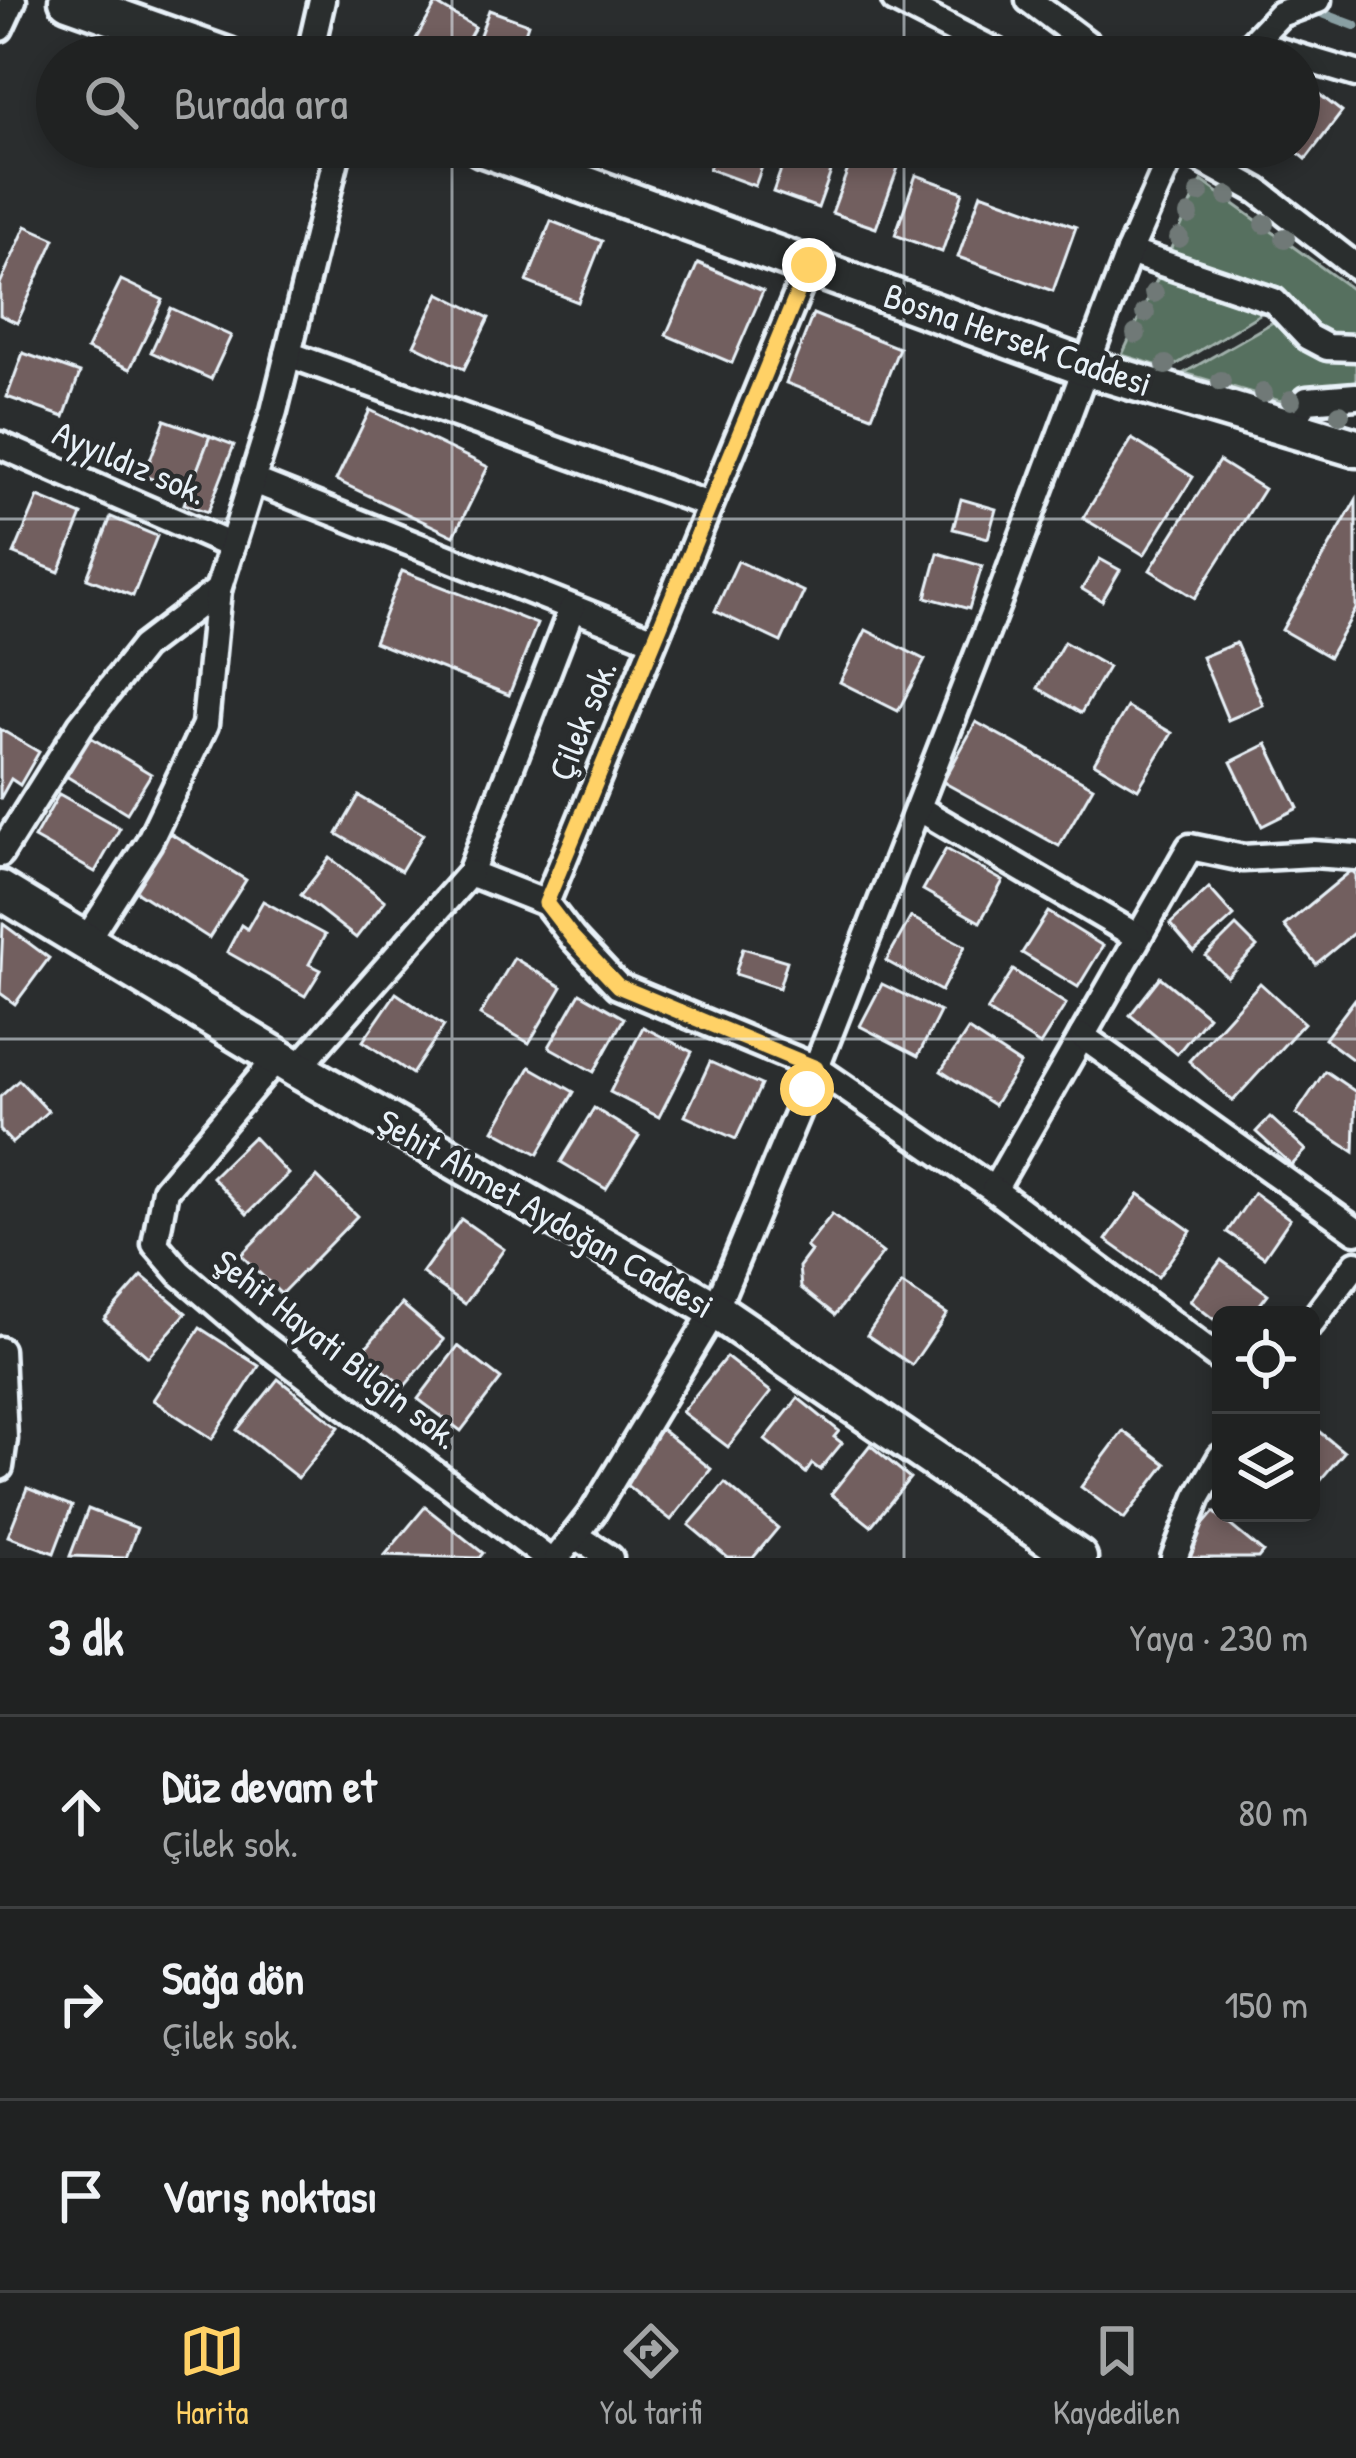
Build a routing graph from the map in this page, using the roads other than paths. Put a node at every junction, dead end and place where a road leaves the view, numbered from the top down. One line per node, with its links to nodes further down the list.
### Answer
1 (13, 0): 7 (street)
2 (68, 0): 8 (street)
3 (322, 0): 9 (street)
4 (895, 0): 10 (street)
5 (1029, 0): 11 (street)
6 (1318, 0): 12 (street)
7 (0, 28)
8 (169, 36)
9 (314, 36)
10 (965, 36)
11 (1078, 36)
12 (1259, 36)
13 (1320, 66): 14 (street)
14 (1356, 74)
15 (334, 168): 23 (street)
16 (539, 168): 20 (street, Bosna Hersek Caddesi)
17 (1167, 168): 19 (street)
18 (1216, 168): 21 (street)
19 (1129, 252): 22 (street); 24 (street)
20 (809, 265): 24 (street, Bosna Hersek Caddesi); 30 (street, Çilek sok.)
21 (1356, 267)
22 (1356, 348)
23 (288, 354): 29 (street); 30 (street)
24 (1084, 367): 26 (street, Bosna Hersek Caddesi); 35 (street)
25 (1356, 396): 26 (street)
26 (1288, 428): 28 (street, Bosna Hersek Caddesi)
27 (0, 446): 31 (street, Ayyıldız sok.)
28 (1356, 448)
29 (252, 480): 31 (street); 33 (street)
30 (710, 506): 34 (street, Çilek sok.)
31 (232, 545): 32 (street)
32 (218, 590): 36 (street); 42 (street)
33 (572, 608): 34 (street); 38 (street)
34 (654, 640): 40 (street, Çilek sok.)
35 (917, 808): 41 (street); 45 (street)
36 (0, 854)
37 (1356, 857): 41 (street)
38 (470, 873): 40 (street); 44 (street)
39 (0, 890): 42 (street, Şehit Ahmet Aydoğan Caddesi)
40 (546, 903): 45 (street)
41 (1138, 937): 43 (street)
42 (85, 942): 44 (street, Şehit Ahmet Aydoğan Caddesi)
43 (1082, 1036): 46 (street); 47 (street)
44 (288, 1063): 49 (street, Şehit Ahmet Aydoğan Caddesi); 56 (street, Şehit Hayati Bilgin sok.)
45 (816, 1068): 46 (street); 49 (street)
46 (994, 1190): 52 (street)
47 (1356, 1231)
48 (1356, 1264): 50 (street)
49 (715, 1310): 55 (street); 59 (street, Şehit Ahmet Aydoğan Caddesi)
50 (1320, 1311)
51 (0, 1350): 53 (street)
52 (1212, 1353)
53 (0, 1466)
54 (1212, 1473): 60 (street)
55 (575, 1535): 57 (street); 58 (street)
56 (546, 1558)
57 (557, 1558)
58 (610, 1558)
59 (1078, 1558)
60 (1174, 1558)

